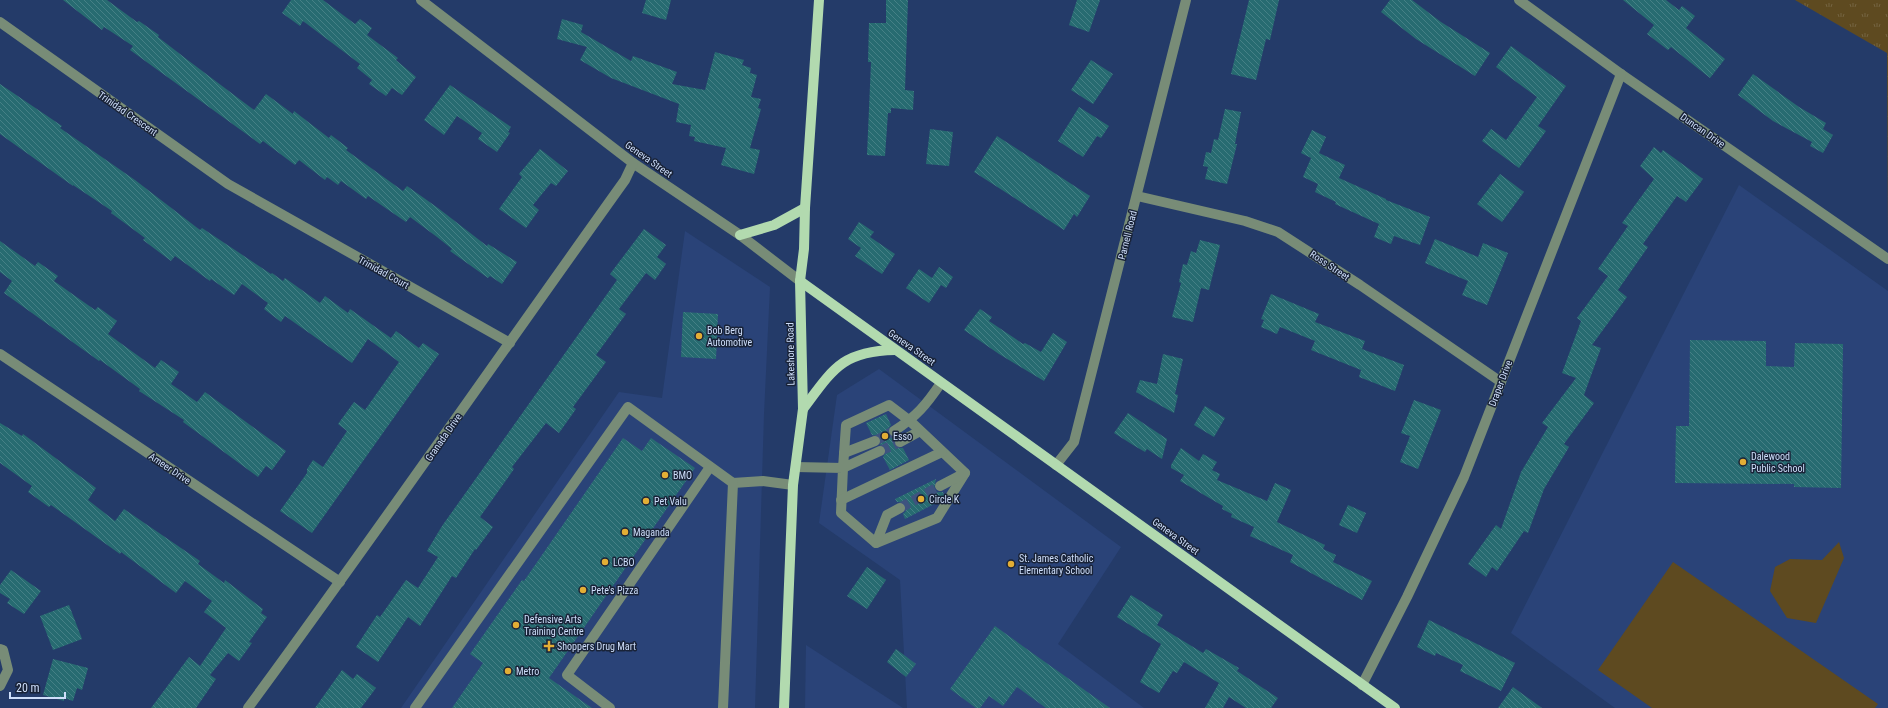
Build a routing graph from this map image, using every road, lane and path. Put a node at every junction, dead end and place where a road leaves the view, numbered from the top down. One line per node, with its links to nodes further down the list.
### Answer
1 (420, 0): 7 (street, Geneva Street)
2 (819, 0): 10 (main road, Lakeshore Road)
3 (1186, 0): 8 (street, Parnell Road)
4 (1519, 0): 6 (street, Duncan Drive)
5 (0, 22): 9 (street, Trinidad Crescent)
6 (1621, 74): 12 (street, Duncan Drive); 17 (street, Draper Drive)
7 (633, 163): 11 (street, Geneva Street); 14 (street, Granada Drive)
8 (1137, 196): 17 (street, Ross Street); 28 (street, Parnell Road)
9 (258, 201): 14 (street, Trinidad Court)
10 (805, 208): 11 (main road); 13 (main road, Lakeshore Road)
11 (740, 234): 13 (street, Geneva Street)
12 (1888, 259)
13 (800, 281): 15 (main road, Geneva Street); 19 (main road, Lakeshore Road)
14 (510, 344): 39 (street, Granada Drive)
15 (895, 350): 18 (main road, Geneva Street); 19 (main road)
16 (0, 354): 39 (street, Ameer Drive)
17 (1501, 382): 41 (street, Draper Drive)
18 (941, 383): 20 (street); 28 (main road, Geneva Street)
19 (803, 409): 30 (main road, Lakeshore Road)
20 (910, 421): 21 (street); 22 (street); 27 (street)
21 (894, 431)
22 (920, 431): 24 (street); 26 (street)
23 (875, 441): 27 (street)
24 (900, 442)
25 (880, 451): 31 (street)
26 (942, 452): 32 (street); 36 (street)
27 (844, 453): 31 (street)
28 (1056, 466): 41 (main road, Geneva Street)
29 (710, 467): 33 (street); 44 (street); 45 (street)
30 (796, 467): 31 (street); 34 (main road, Lakeshore Road)
31 (843, 468): 36 (street)
32 (965, 473): 35 (street); 38 (street)
33 (733, 483): 34 (street); 46 (street)
34 (794, 485): 47 (main road, Lakeshore Road)
35 (940, 486)
36 (841, 500): 38 (street)
37 (900, 508): 38 (street)
38 (876, 542)
39 (340, 582): 43 (street, Granada Drive)
40 (0, 648): 42 (street)
41 (1362, 685): 48 (main road, Geneva Street)
42 (0, 686)
43 (248, 708)
44 (415, 708)
45 (610, 708)
46 (723, 708)
47 (784, 708)
48 (1395, 708)

